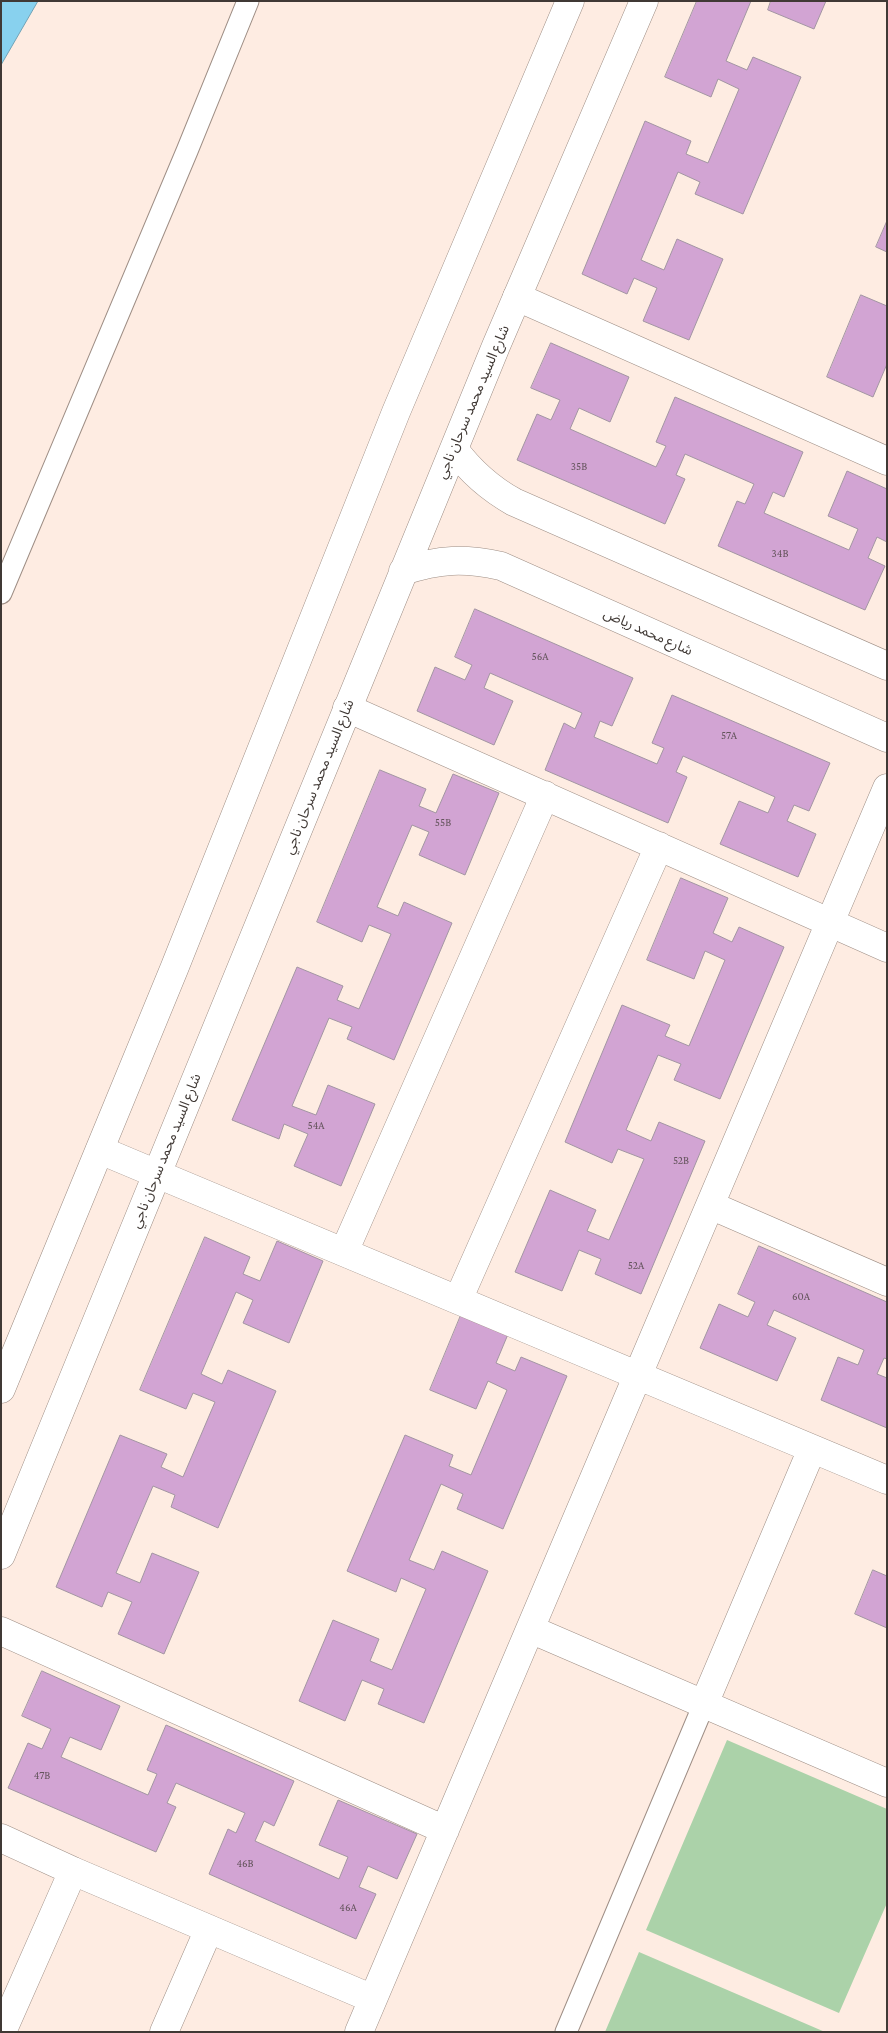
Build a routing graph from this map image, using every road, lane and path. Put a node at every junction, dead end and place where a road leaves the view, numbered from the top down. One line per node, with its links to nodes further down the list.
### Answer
1 (248, 1): 8 (lane)
2 (570, 1): 17 (street)
3 (644, 1): 4 (street, شارع السيد محمد سرحان ناجي)
4 (517, 297): 5 (street, شارع السيد محمد سرحان ناجي); 6 (street)
5 (454, 449): 7 (street, شارع السيد محمد سرحان ناجي); 9 (street)
6 (887, 461)
7 (403, 571): 10 (street, شارع السيد محمد سرحان ناجي); 11 (street, شارع محمد رياض)
8 (1, 593)
9 (887, 666)
10 (347, 708): 13 (street); 18 (street, شارع السيد محمد سرحان ناجي)
11 (887, 738)
12 (887, 788): 15 (street)
13 (545, 796): 14 (street); 20 (street)
14 (659, 846): 15 (street); 22 (street)
15 (830, 922): 16 (street); 19 (street)
16 (887, 948)
17 (100, 1150): 18 (street); 24 (street)
18 (157, 1174): 20 (street); 27 (street, شارع السيد محمد سرحان ناجي)
19 (710, 1205): 21 (street); 23 (street)
20 (344, 1252): 22 (street)
21 (884, 1274)
22 (458, 1300): 23 (street)
23 (637, 1376): 25 (street); 28 (street)
24 (1, 1389)
25 (812, 1449): 26 (street); 30 (street)
26 (887, 1480)
27 (1, 1555)
28 (530, 1629): 30 (street); 32 (street)
29 (1, 1631): 32 (street)
30 (704, 1704): 31 (street); 40 (lane)
31 (887, 1783)
32 (444, 1830): 36 (street)
33 (1, 1838): 34 (street)
34 (72, 1871): 35 (street); 37 (street)
35 (210, 1929): 36 (street); 38 (street)
36 (373, 1999): 39 (street)
37 (2, 2032)
38 (164, 2032)
39 (359, 2032)
40 (566, 2032)

